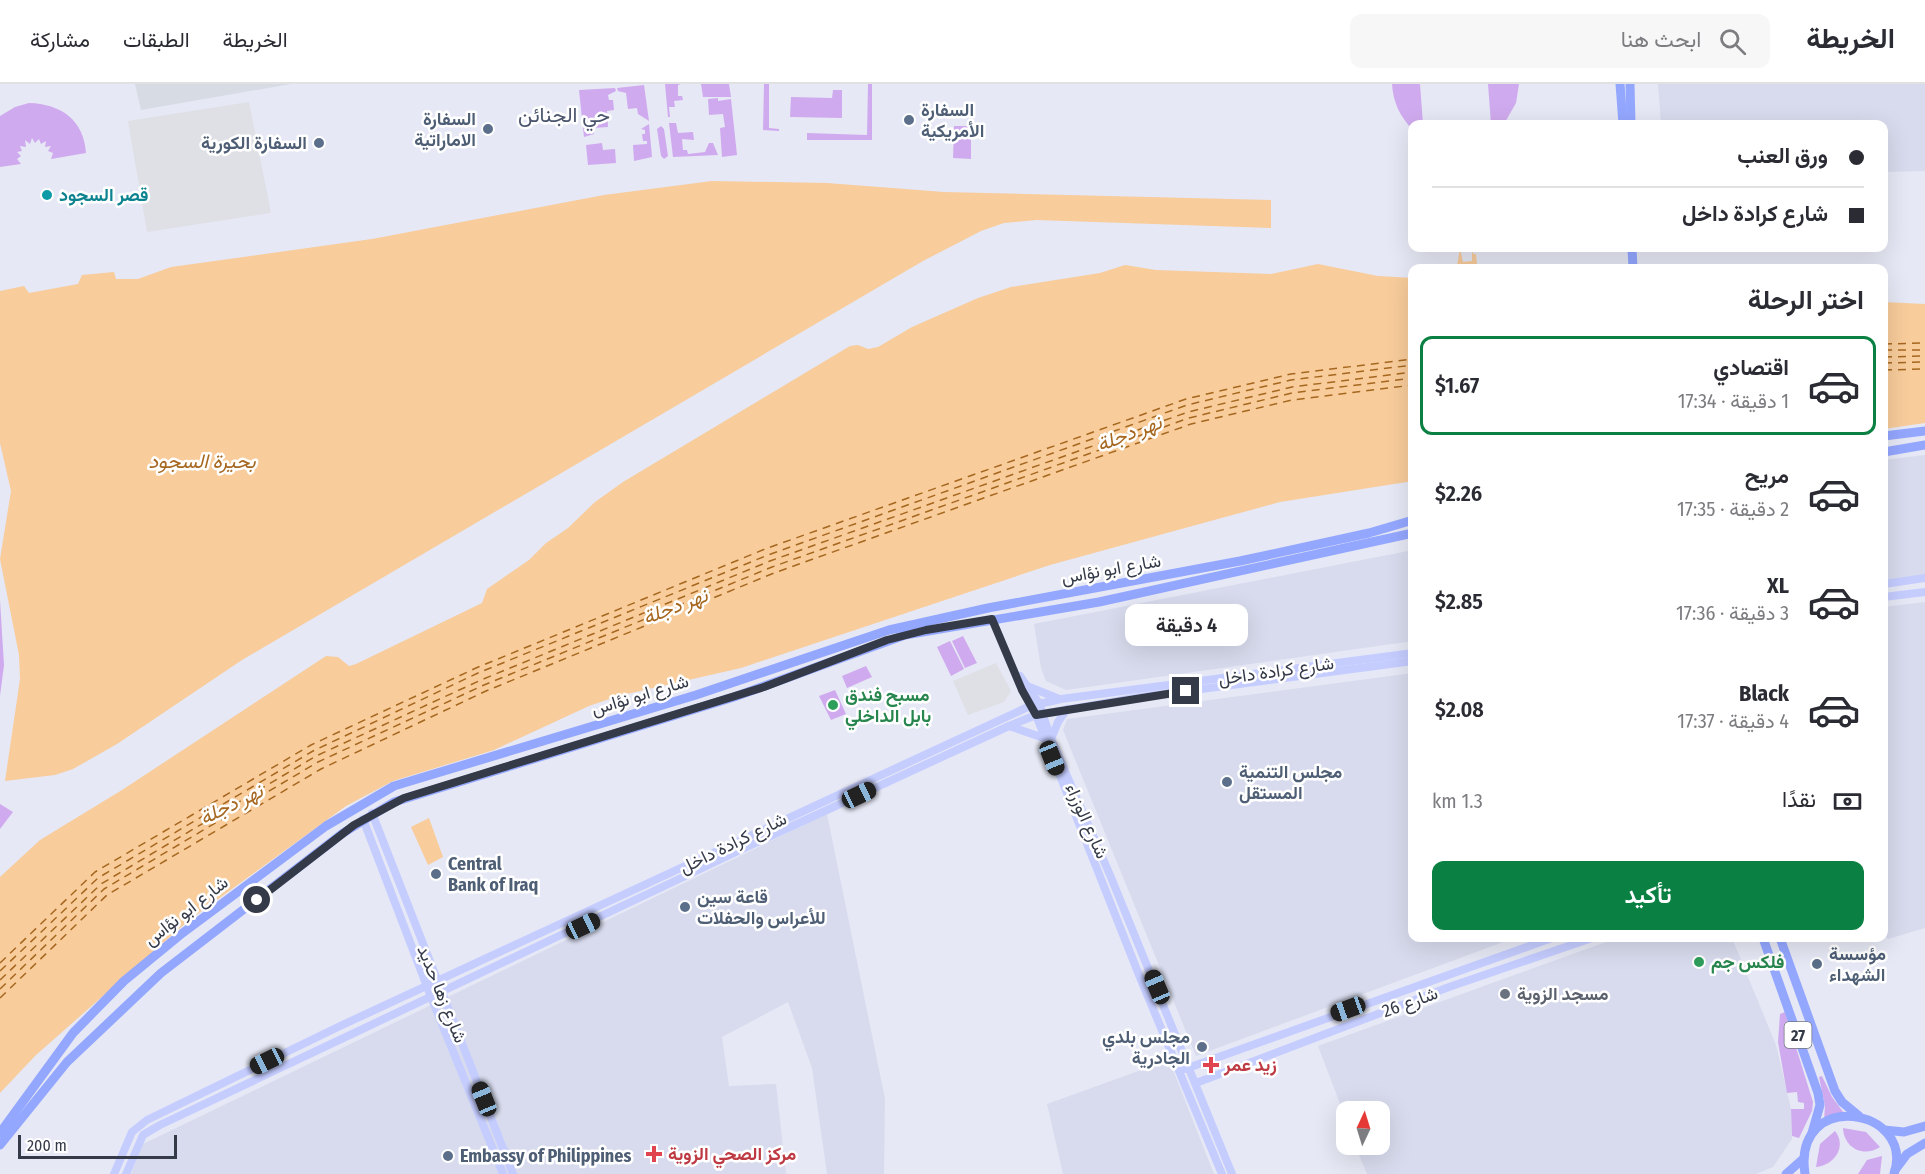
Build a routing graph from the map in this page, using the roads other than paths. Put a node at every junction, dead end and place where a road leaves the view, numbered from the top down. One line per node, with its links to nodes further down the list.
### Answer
1 (1620, 84): 3 (main road)
2 (1630, 84): 4 (main road)
3 (1623, 120)
4 (1631, 120)
5 (1925, 431): 6 (main road)
6 (1888, 436)
7 (1925, 445): 8 (main road)
8 (1888, 451)
9 (1408, 521): 52 (main road, شارع ابو نؤاس)
10 (1408, 534): 15 (main road, شارع ابو نؤاس)
11 (1925, 578): 12 (main road)
12 (1888, 583)
13 (1925, 592): 14 (main road)
14 (1888, 597)
15 (992, 619): 18 (main road, شارع الوزراء); 27 (main road, شارع ابو نؤاس)
16 (1408, 654): 19 (main road, شارع كرادة داخل)
17 (1408, 662): 22 (main road, شارع كرادة داخل)
18 (1024, 688): 19 (main road); 20 (main road, شارع الوزراء); 21 (main road, شارع الوزراء); 23 (main road)
19 (1061, 699): 20 (main road, شارع كرادة داخل)
20 (1039, 703): 21 (main road, شارع كرادة داخل); 24 (main road, شارع الوزراء)
21 (1029, 706): 23 (main road, شارع كرادة داخل); 24 (main road, شارع الوزراء)
22 (1067, 709): 24 (main road, شارع كرادة داخل); 26 (main road)
23 (1014, 713): 29 (main road, شارع كرادة داخل)
24 (1039, 715): 25 (main road, شارع كرادة داخل); 26 (main road, شارع الوزراء)
25 (1009, 726): 26 (main road); 29 (main road, شارع كرادة داخل)
26 (1047, 738): 42 (main road, شارع الوزراء); 43 (main road, شارع الوزراء)
27 (372, 813): 28 (main road, شارع ابو نؤاس); 38 (main road, شارع زها حديد)
28 (363, 819): 39 (main road, شارع زها حديد); 56 (main road, شارع ابو نؤاس)
29 (665, 882): 30 (main road, شارع كرادة داخل); 31 (main road, شارع كرادة داخل)
30 (553, 929): 31 (main road); 38 (main road, شارع كرادة داخل)
31 (557, 938): 40 (main road, شارع كرادة داخل)
32 (1540, 942): 36 (main road, شارع 26)
33 (1580, 942): 37 (main road, شارع 26)
34 (1764, 942): 53 (main road, 27)
35 (1781, 942): 47 (main road, 27)
36 (1499, 956): 37 (main road); 44 (main road, شارع 26)
37 (1503, 968): 46 (main road, شارع 26)
38 (436, 982): 39 (main road, شارع كرادة داخل); 40 (main road, شارع زها حديد)
39 (427, 986): 41 (main road, شارع زها حديد); 59 (main road, شارع كرادة داخل)
40 (441, 992): 41 (main road, شارع كرادة داخل); 48 (main road, شارع زها حديد)
41 (431, 997): 49 (main road, شارع زها حديد); 60 (main road, شارع كرادة داخل)
42 (1171, 1022): 43 (main road); 44 (main road, شارع الوزراء)
43 (1161, 1026): 45 (main road, شارع الوزراء)
44 (1190, 1068): 45 (main road, شارع 26); 46 (main road, شارع الوزراء)
45 (1180, 1071): 54 (main road, شارع الوزراء)
46 (1196, 1083): 54 (main road, شارع الوزراء)
47 (1859, 1116): 51 (main road); 53 (main road)
48 (493, 1121): 49 (main road); 62 (main road, شارع زها حديد)
49 (483, 1124): 61 (main road, شارع زها حديد)
50 (1925, 1125): 51 (main road)
51 (1884, 1130): 58 (main road)
52 (0, 1133)
53 (1812, 1133): 57 (main road)
54 (1215, 1143): 63 (main road, شارع الوزراء); 64 (main road, شارع الوزراء)
55 (1925, 1143): 58 (main road)
56 (0, 1145)
57 (1803, 1159): 65 (main road); 66 (main road)
58 (1894, 1172)
59 (114, 1174)
60 (126, 1174)
61 (503, 1174)
62 (513, 1174)
63 (1222, 1174)
64 (1232, 1174)
65 (1786, 1174)
66 (1805, 1174)

